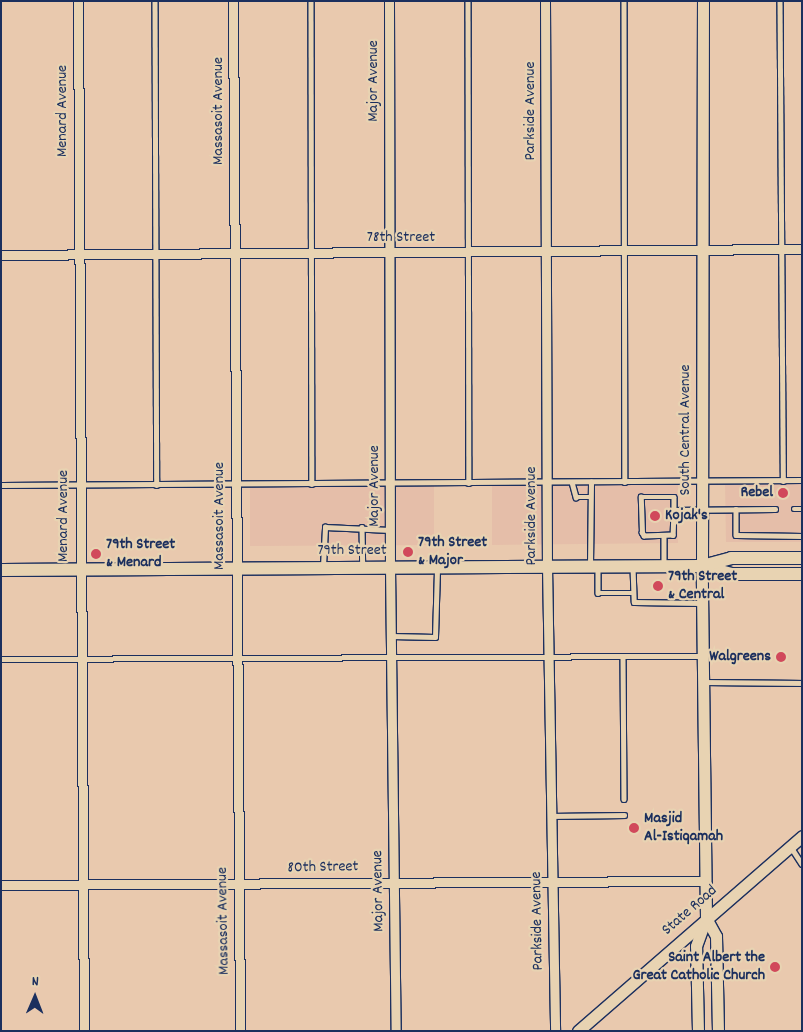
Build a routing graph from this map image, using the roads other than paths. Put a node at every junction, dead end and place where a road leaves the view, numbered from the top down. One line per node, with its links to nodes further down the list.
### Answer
1 (78, 1): 20 (street, Menard Avenue)
2 (154, 1): 18 (lane)
3 (234, 1): 16 (street, Massasoit Avenue)
4 (311, 1): 19 (lane)
5 (389, 1): 21 (street, Major Avenue)
6 (468, 1): 17 (lane)
7 (546, 1): 15 (street, Parkside Avenue)
8 (624, 1): 14 (lane)
9 (703, 1): 11 (street, South Central Avenue)
10 (780, 1): 12 (lane)
11 (703, 249): 12 (street, 78th Street); 14 (street, 78th Street); 28 (street, South Central Avenue)
12 (781, 249): 13 (street, 78th Street); 24 (lane)
13 (802, 249)
14 (624, 250): 15 (street, 78th Street); 27 (lane)
15 (547, 251): 17 (street, 78th Street); 31 (street, Parkside Avenue)
16 (234, 252): 18 (street, 78th Street); 19 (street, 78th Street); 33 (street, Massasoit Avenue)
17 (468, 252): 21 (street, 78th Street); 30 (lane)
18 (156, 253): 20 (street, 78th Street); 32 (lane)
19 (312, 253): 21 (street, 78th Street); 34 (lane)
20 (78, 254): 22 (street, 78th Street); 36 (street, Menard Avenue)
21 (389, 254): 29 (street, Major Avenue)
22 (1, 255)
23 (802, 480): 24 (lane)
24 (783, 481): 28 (lane)
25 (572, 482): 26 (lane); 31 (lane); 37 (lane)
26 (591, 482): 27 (lane); 37 (lane)
27 (625, 482): 28 (lane)
28 (702, 482): 42 (street, South Central Avenue)
29 (390, 483): 30 (lane); 34 (lane); 45 (street, Major Avenue)
30 (468, 483): 31 (lane)
31 (546, 483): 49 (street, Parkside Avenue)
32 (156, 484): 33 (lane); 36 (lane)
33 (235, 484): 34 (lane); 55 (street, Massasoit Avenue)
34 (312, 484)
35 (1, 485): 36 (lane)
36 (79, 485): 59 (street, Menard Avenue)
37 (591, 497): 50 (lane)
38 (774, 509): 43 (lane)
39 (794, 509): 40 (lane)
40 (802, 509)
41 (674, 510): 42 (lane); 46 (lane); 46 (lane)
42 (702, 510): 43 (lane); 53 (street, South Central Avenue)
43 (736, 510): 47 (lane)
44 (362, 528): 45 (lane); 56 (lane); 57 (lane)
45 (390, 530): 58 (street, Major Avenue)
46 (664, 536): 52 (lane)
47 (802, 536)
48 (802, 558): 53 (main road, 79th Street)
49 (547, 566): 50 (main road, 79th Street); 54 (main road, 79th Street); 67 (street, Parkside Avenue)
50 (594, 566): 51 (main road, 79th Street); 62 (lane)
51 (632, 566): 52 (main road, 79th Street); 62 (lane)
52 (664, 566): 53 (main road, 79th Street)
53 (702, 566): 61 (main road, 79th Street); 63 (street, South Central Avenue)
54 (438, 567): 58 (main road, 79th Street); 64 (lane)
55 (235, 568): 56 (main road, 79th Street); 59 (main road, 79th Street); 68 (street, Massasoit Avenue)
56 (323, 568): 57 (main road, 79th Street)
57 (363, 568): 58 (main road, 79th Street)
58 (390, 568): 64 (street, Major Avenue)
59 (79, 569): 60 (main road, 79th Street); 70 (street, Menard Avenue)
60 (1, 570)
61 (802, 574)
62 (634, 593): 63 (lane)
63 (703, 603): 66 (street, South Central Avenue)
64 (391, 636): 69 (street, Major Avenue)
65 (624, 656): 66 (lane); 67 (lane); 74 (lane)
66 (703, 656): 72 (street, South Central Avenue)
67 (548, 657): 69 (lane); 76 (street, Parkside Avenue)
68 (236, 658): 69 (lane); 70 (lane); 84 (street, Massasoit Avenue)
69 (391, 658): 81 (street, Major Avenue)
70 (80, 659): 71 (lane); 85 (street, Menard Avenue)
71 (1, 660)
72 (704, 682): 73 (lane); 80 (street, South Central Avenue)
73 (802, 683)
74 (624, 799)
75 (624, 814): 76 (lane)
76 (551, 816): 82 (street, Parkside Avenue)
77 (802, 836): 78 (street, State Road)
78 (790, 846): 79 (lane); 86 (street, State Road)
79 (802, 864)
80 (706, 881): 82 (street, 80th Street); 86 (street, South Central Avenue)
81 (394, 882): 82 (street, 80th Street); 84 (street, 80th Street); 89 (street, Major Avenue)
82 (552, 882): 90 (street, Parkside Avenue)
83 (1, 885): 85 (street, 80th Street)
84 (238, 885): 85 (street, 80th Street); 88 (street, Massasoit Avenue)
85 (82, 886): 87 (street, Menard Avenue)
86 (706, 918): 91 (street, State Road); 92 (street, South Central Avenue); 93 (street, South Central Avenue)
87 (84, 1031)
88 (240, 1031)
89 (396, 1031)
90 (555, 1031)
91 (578, 1031)
92 (698, 1031)
93 (718, 1031)

